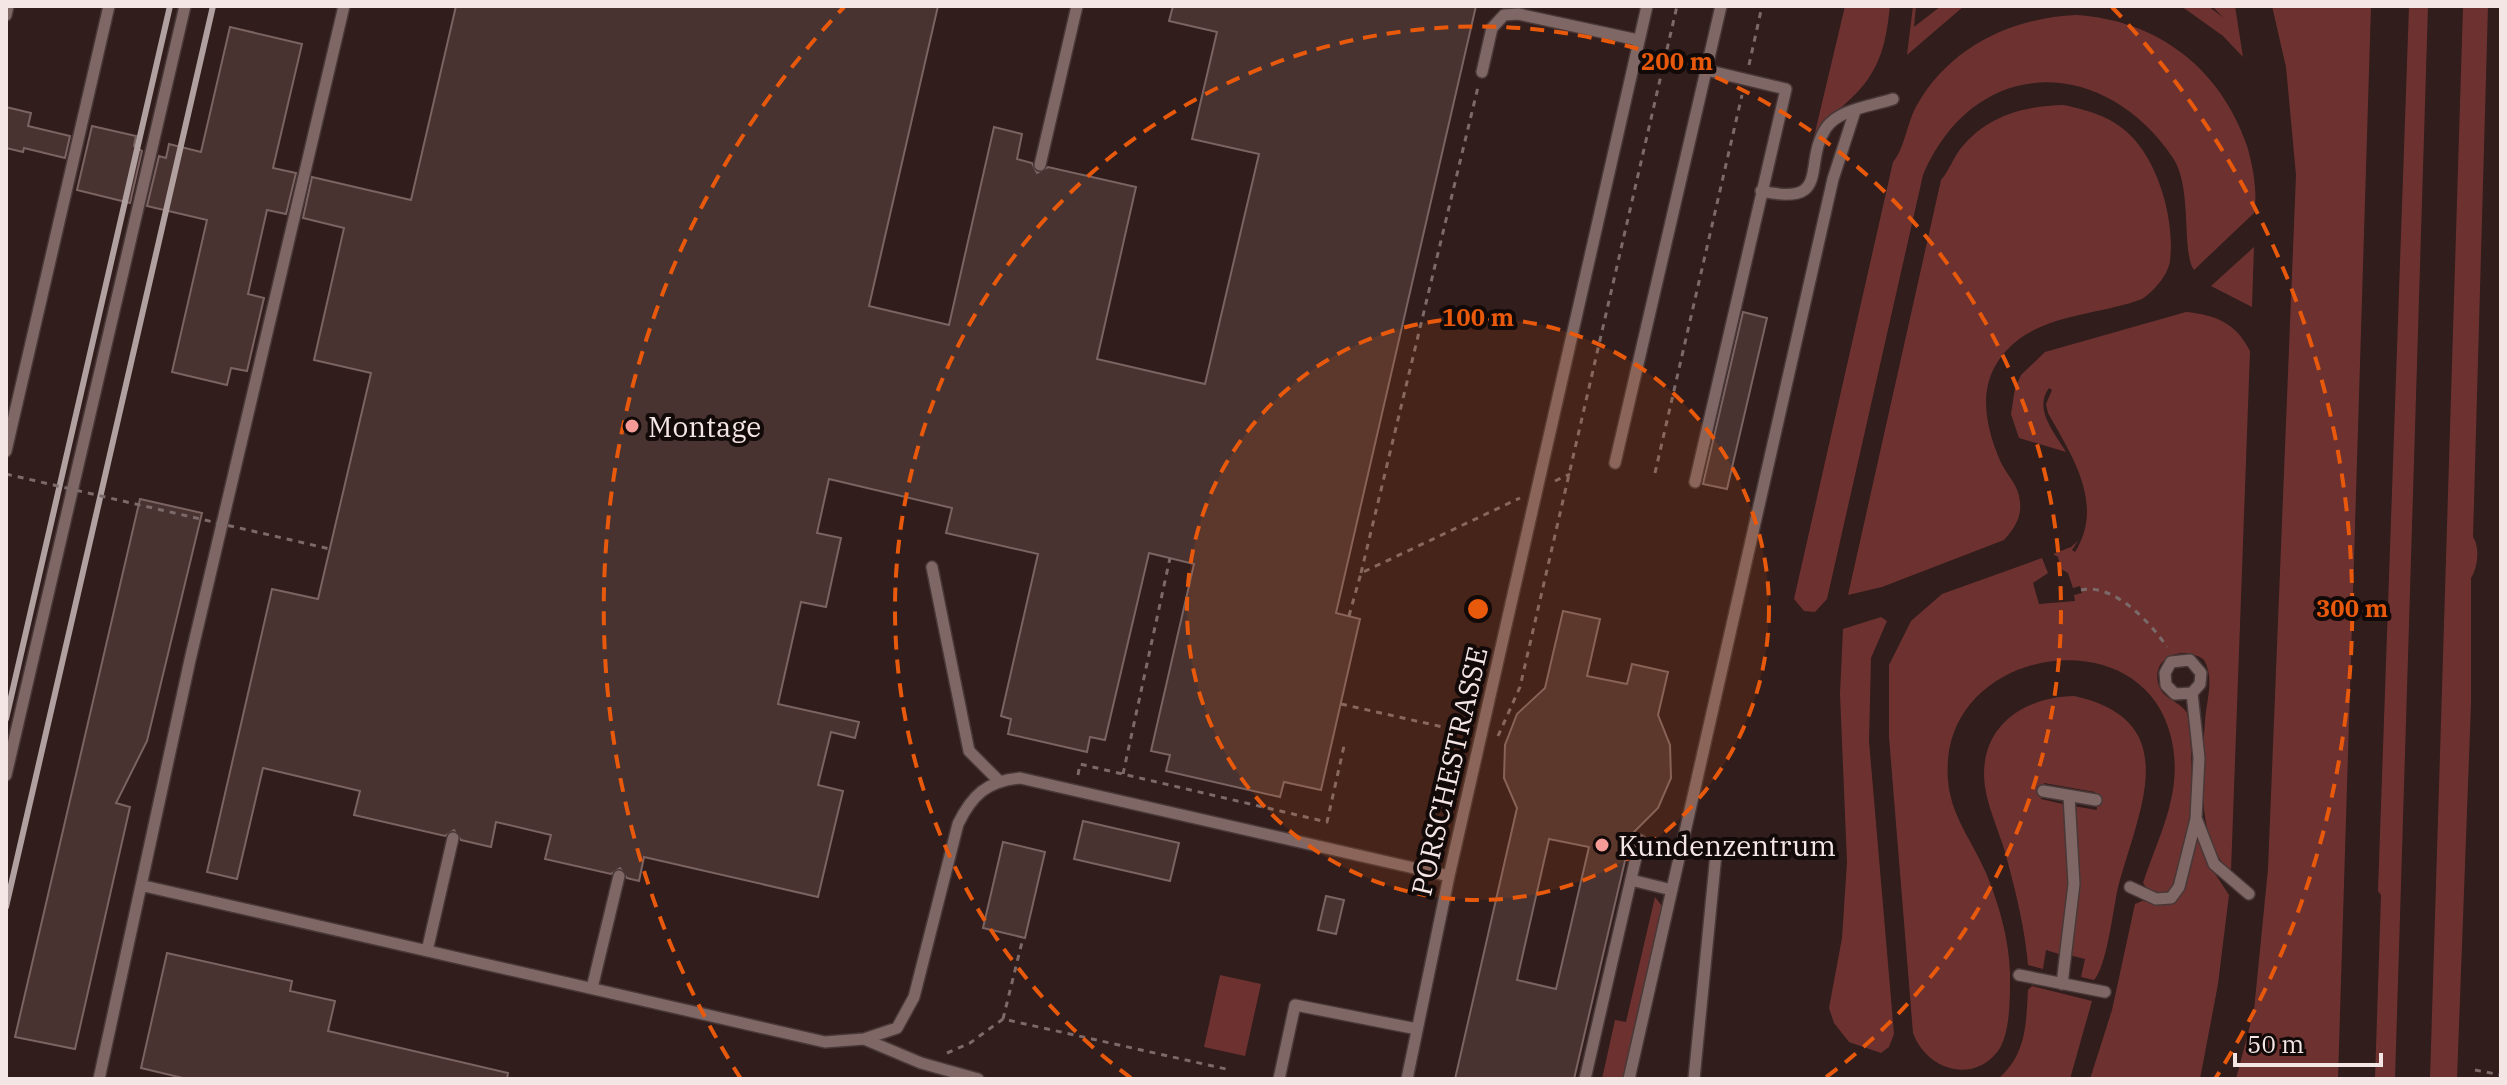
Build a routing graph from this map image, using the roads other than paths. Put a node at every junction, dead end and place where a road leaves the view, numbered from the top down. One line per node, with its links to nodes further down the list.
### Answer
1 (8, 6): 8 (lane)
2 (109, 6): 16 (lane)
3 (185, 6): 22 (lane)
4 (344, 6): 34 (lane)
5 (1077, 6): 14 (lane)
6 (1647, 6): 9 (lane, PORSCHESTRASSE)
7 (1721, 6): 10 (lane)
8 (6, 15)
9 (1638, 40): 11 (lane); 32 (lane, PORSCHESTRASSE)
10 (1706, 70): 15 (lane); 18 (lane)
11 (1482, 72)
12 (1893, 99): 13 (lane)
13 (1855, 111): 15 (lane); 36 (lane)
14 (1040, 165)
15 (1761, 191): 19 (lane)
16 (8, 436): 17 (lane)
17 (6, 451)
18 (1615, 463)
19 (1695, 482)
20 (932, 567): 23 (lane)
21 (2192, 693): 21 (lane); 27 (lane)
22 (6, 775)
23 (998, 780): 32 (lane); 44 (lane)
24 (2043, 791): 25 (lane)
25 (2069, 796): 26 (lane); 40 (lane)
26 (2096, 800)
27 (2196, 818): 35 (lane); 37 (lane)
28 (453, 838): 38 (lane)
29 (1640, 840): 33 (lane)
30 (1716, 854): 51 (lane)
31 (619, 876): 41 (lane)
32 (1449, 876): 43 (lane, PORSCHESTRASSE)
33 (1631, 880): 36 (lane); 49 (lane)
34 (144, 886): 38 (lane); 45 (lane)
35 (2130, 887)
36 (1672, 890): 50 (lane)
37 (2249, 894)
38 (427, 951): 41 (lane)
39 (2019, 975): 40 (lane)
40 (2062, 984): 42 (lane)
41 (592, 988): 44 (lane)
42 (2105, 992)
43 (1417, 1029): 47 (lane); 48 (lane, PORSCHESTRASSE)
44 (864, 1039): 46 (lane)
45 (99, 1079)
46 (978, 1079)
47 (1279, 1079)
48 (1407, 1079)
49 (1585, 1079)
50 (1629, 1079)
51 (1694, 1079)

